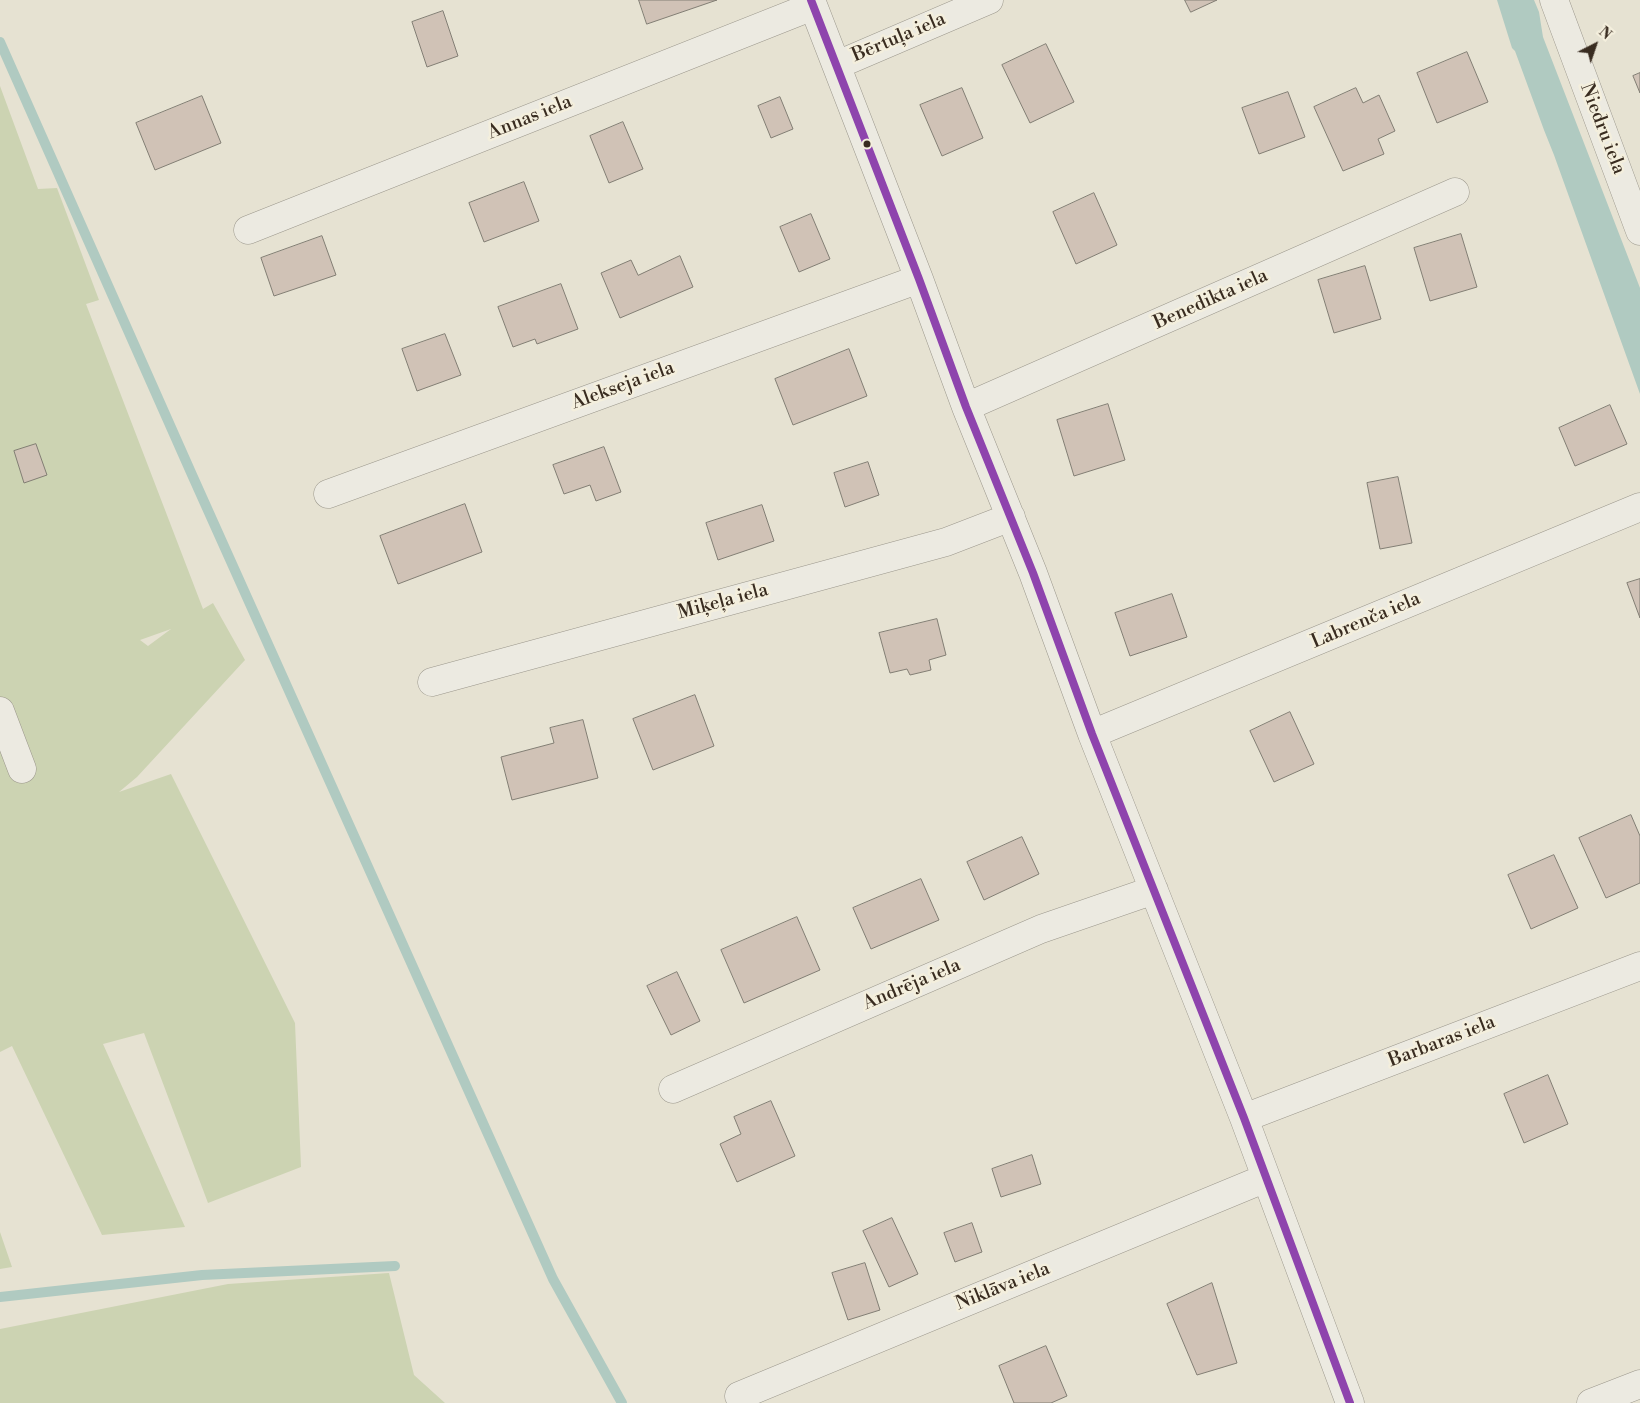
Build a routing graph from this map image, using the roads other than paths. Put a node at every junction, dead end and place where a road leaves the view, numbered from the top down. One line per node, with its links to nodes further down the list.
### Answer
1 (989, 0): 4 (street, Bērtuļa iela)
2 (1554, 0): 7 (street, Niedru iela)
3 (812, 3): 4 (street); 6 (street, Annas iela)
4 (837, 65): 8 (street)
5 (1455, 192): 9 (street, Benedikta iela)
6 (248, 230)
7 (1640, 230)
8 (919, 279): 9 (street); 10 (street, Alekseja iela)
9 (966, 407): 12 (street)
10 (328, 494)
11 (1640, 507): 15 (street, Labrenča iela)
12 (1011, 517): 13 (street, Miķeļa iela); 15 (street)
13 (432, 682)
14 (0, 712): 16 (street)
15 (1092, 734): 17 (street)
16 (22, 769)
17 (1154, 890): 19 (street, Andrēja iela); 20 (street)
18 (1640, 966): 20 (street, Barbaras iela)
19 (673, 1089)
20 (1244, 1118): 21 (street)
21 (1266, 1178): 23 (street, Niklāva iela); 24 (street)
22 (1640, 1384): 25 (street)
23 (739, 1396)
24 (1350, 1403)
25 (1590, 1403)

